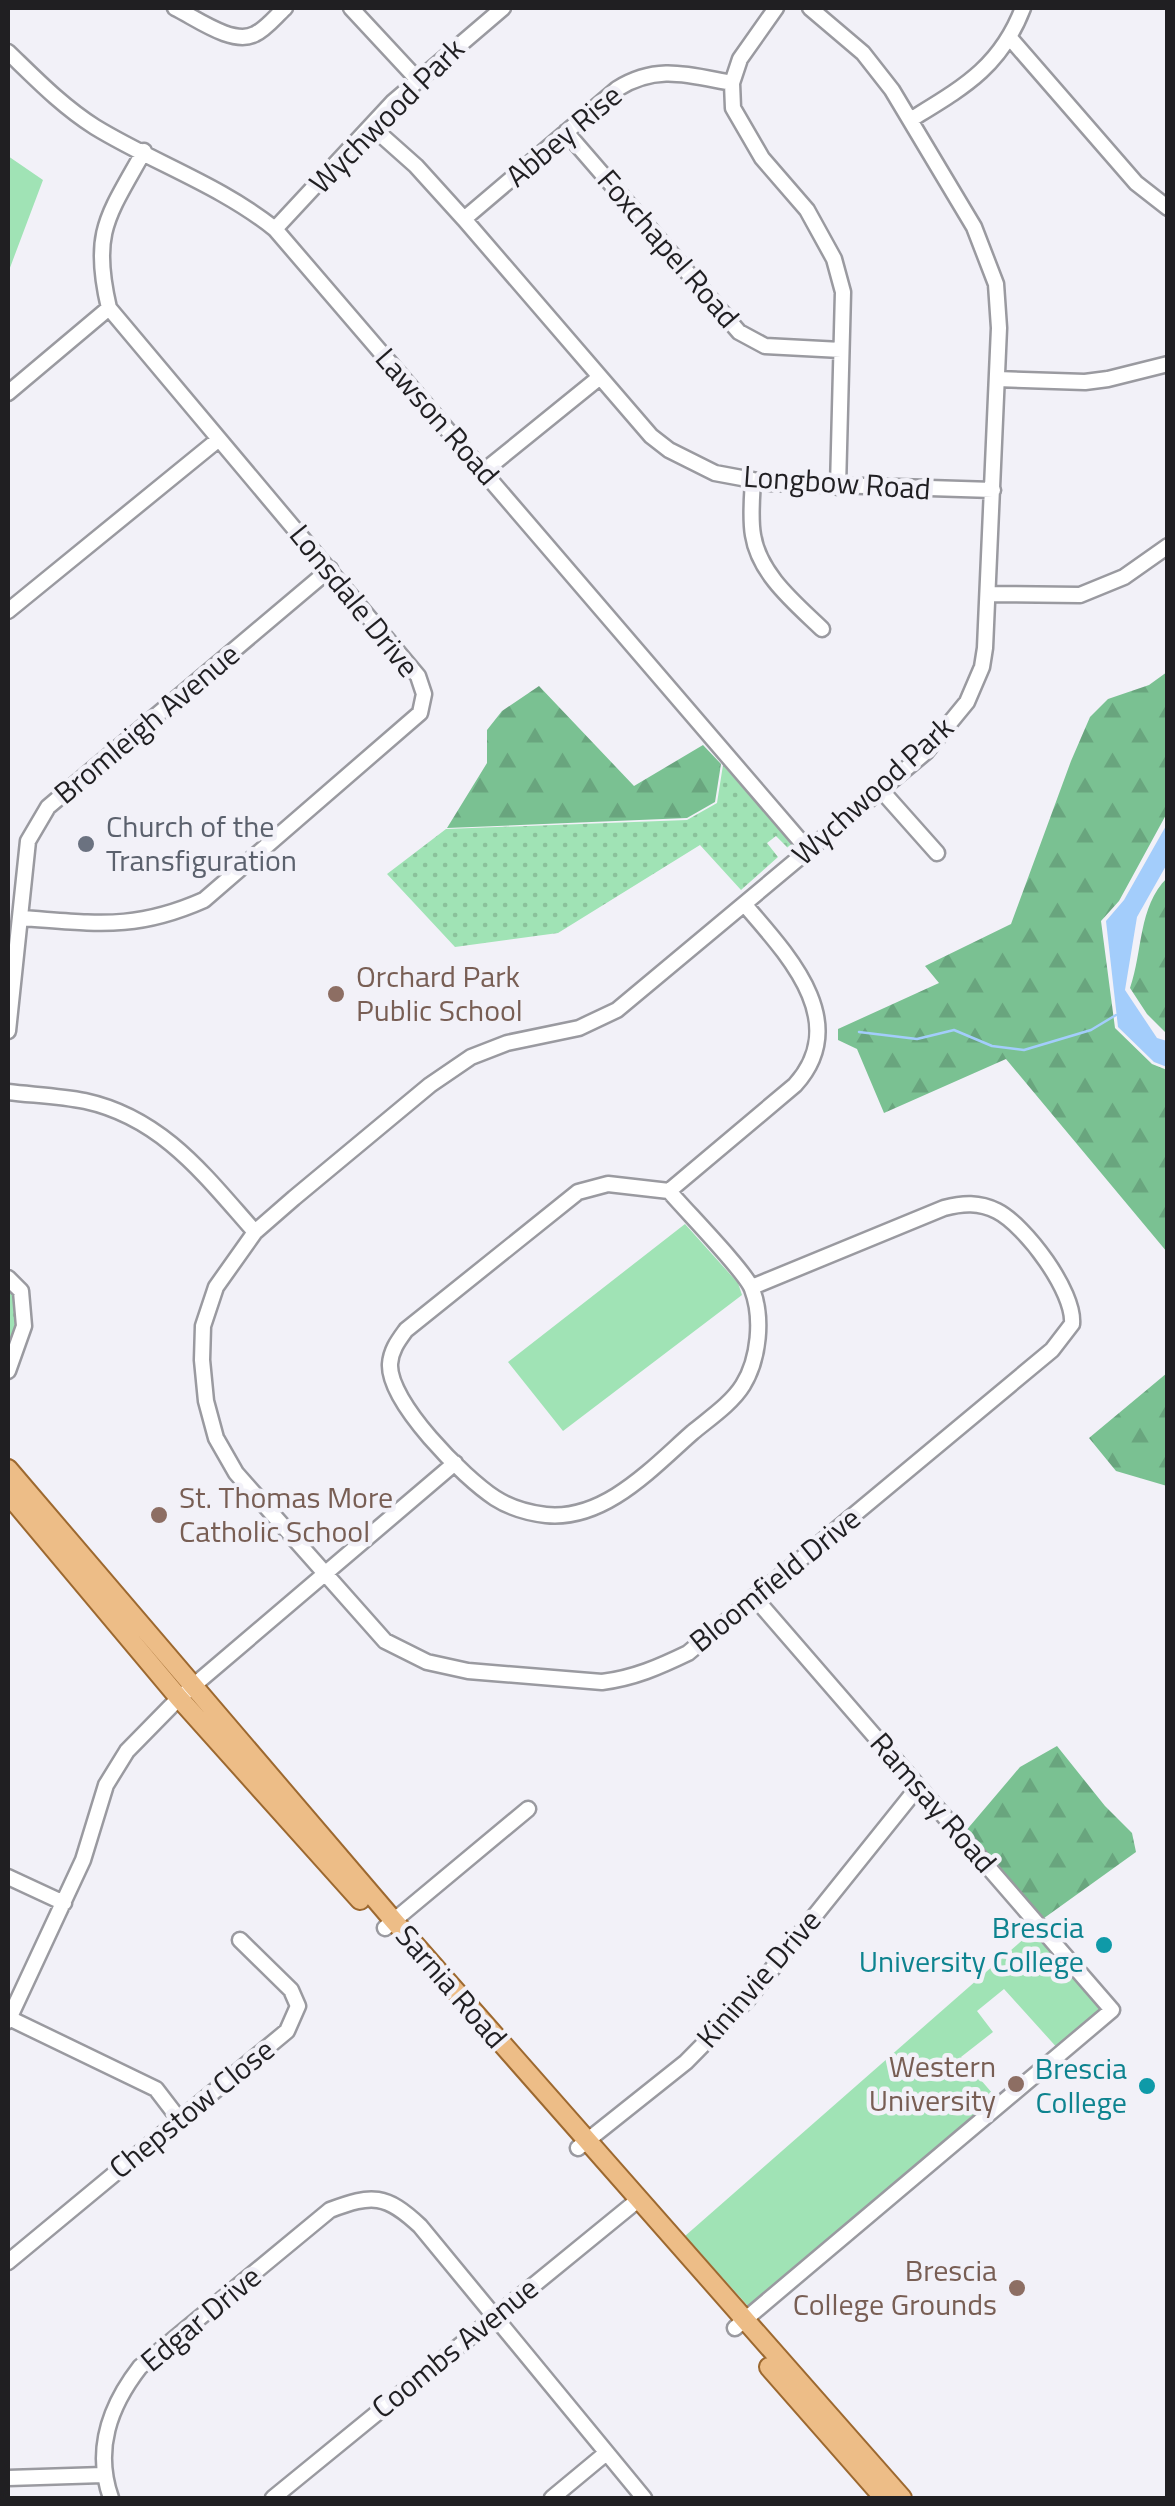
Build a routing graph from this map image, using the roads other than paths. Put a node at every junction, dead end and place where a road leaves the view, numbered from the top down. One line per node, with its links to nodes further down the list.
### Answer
1 (175, 8): 2 (street)
2 (284, 8)
3 (351, 8): 10 (street)
4 (502, 8): 10 (street, Wychwood Park)
5 (776, 8): 11 (street)
6 (810, 8): 12 (street, Wychwood Park)
7 (1023, 8): 8 (street)
8 (1010, 38): 12 (street); 16 (street)
9 (8, 52): 15 (street, Lawson Road)
10 (417, 79): 13 (street, Wychwood Park)
11 (732, 83): 14 (street, Abbey Rise); 20 (street)
12 (910, 120): 23 (street, Wychwood Park)
13 (371, 126): 17 (street, Longbow Road); 18 (street, Wychwood Park)
14 (566, 132): 17 (street, Abbey Rise); 20 (street, Foxchapel Road)
15 (144, 151): 18 (street, Lawson Road); 19 (street)
16 (1168, 208)
17 (464, 219): 22 (street, Longbow Road)
18 (275, 228): 26 (street, Lawson Road)
19 (110, 308): 24 (street); 25 (street, Lonsdale Drive)
20 (842, 350): 28 (street)
21 (1168, 364): 23 (street)
22 (600, 376): 26 (street); 27 (street, Longbow Road)
23 (997, 379): 29 (street, Wychwood Park)
24 (8, 392)
25 (219, 439): 31 (street, Lonsdale Drive); 33 (street)
26 (484, 471): 36 (street, Lawson Road)
27 (753, 480): 28 (street, Longbow Road); 34 (street)
28 (838, 486): 29 (street, Longbow Road)
29 (993, 490): 32 (street, Wychwood Park)
30 (1168, 546): 32 (street)
31 (330, 568): 39 (street, Bromleigh Avenue); 39 (street, Lonsdale Drive)
32 (989, 594): 35 (street, Wychwood Park)
33 (8, 611)
34 (822, 628)
35 (881, 790): 36 (street, Wychwood Park); 37 (street)
36 (809, 851): 38 (street, Wychwood Park)
37 (937, 853)
38 (745, 904): 42 (street); 43 (street, Wychwood Park)
39 (21, 918): 40 (street, Bromleigh Avenue)
40 (8, 1031)
41 (8, 1092): 43 (street)
42 (669, 1191): 45 (street); 47 (street)
43 (255, 1232): 50 (street, Bloomfield Drive)
44 (8, 1278): 46 (street)
45 (752, 1287): 47 (street); 51 (street, Bloomfield Drive)
46 (8, 1372)
47 (455, 1463): 50 (street)
48 (8, 1469): 52 (main road, Sarnia Road)
49 (8, 1494): 52 (main road, Sarnia Road)
50 (325, 1574): 51 (street, Bloomfield Drive); 52 (street)
51 (754, 1597): 53 (street, Ramsay Road)
52 (186, 1692): 56 (street); 57 (main road, Sarnia Road)
53 (918, 1787): 61 (street, Kininvie Drive); 65 (street, Ramsay Road)
54 (528, 1810): 57 (street)
55 (8, 1878): 56 (street)
56 (64, 1903): 59 (street)
57 (390, 1925): 61 (main road, Sarnia Road)
58 (240, 1940): 60 (street, Chepstow Close)
59 (8, 2020): 60 (street)
60 (179, 2118): 63 (street, Chepstow Close)
61 (583, 2145): 62 (main road, Sarnia Road)
62 (634, 2204): 64 (street, Coombs Avenue); 65 (main road, Sarnia Road)
63 (8, 2262)
64 (495, 2315): 66 (street); 67 (street, Edgar Drive); 70 (street, Coombs Avenue)
65 (740, 2325): 73 (main road, Sarnia Road); 74 (main road, Sarnia Road)
66 (605, 2454): 71 (street); 72 (street)
67 (103, 2475): 68 (street); 69 (street, Edgar Drive)
68 (8, 2478)
69 (111, 2498)
70 (273, 2498)
71 (552, 2498)
72 (644, 2498)
73 (884, 2498)
74 (902, 2498)

